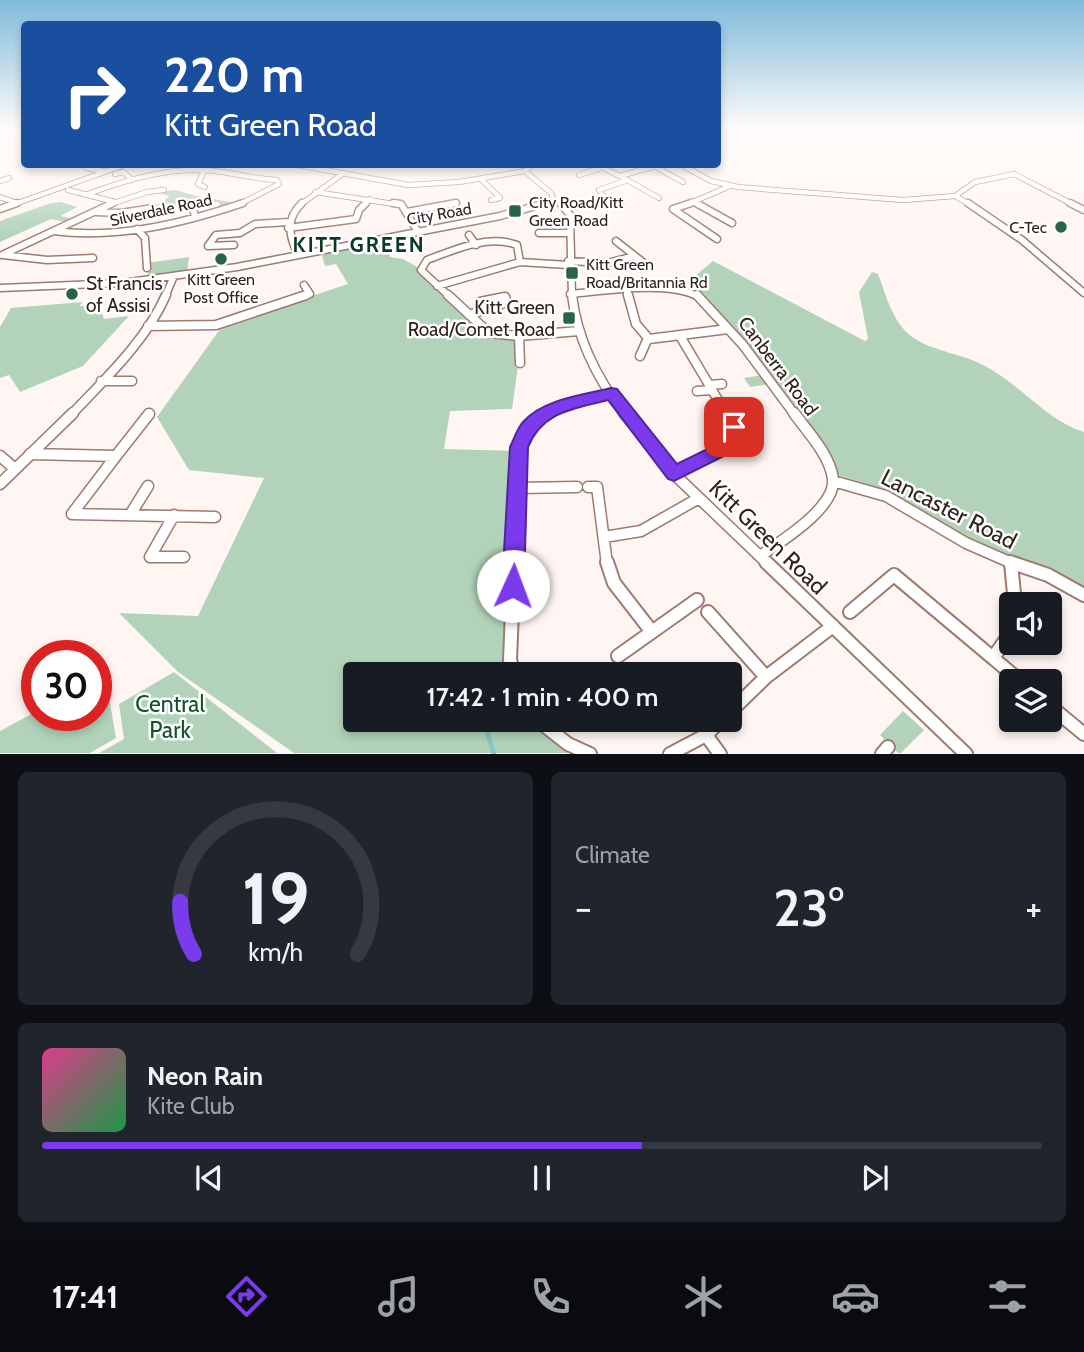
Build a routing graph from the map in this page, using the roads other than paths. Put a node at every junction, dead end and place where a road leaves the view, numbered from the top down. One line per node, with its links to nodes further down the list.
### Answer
1 (93, 168): 12 (street)
2 (113, 168): 12 (street)
3 (164, 168): 14 (street)
4 (187, 168): 15 (street)
5 (320, 168): 18 (street)
6 (528, 168): 13 (street)
7 (598, 168): 19 (street)
8 (602, 168): 20 (street)
9 (647, 168): 20 (street)
10 (658, 168): 26 (street)
11 (687, 168): 27 (street)
12 (103, 171): 41 (street)
13 (525, 171): 23 (street); 38 (street)
14 (160, 172): 15 (street, Silverdale Road); 22 (street, Silverdale Road)
15 (178, 173): 16 (street, Silverdale Road)
16 (203, 173): 28 (street); 50 (street, Silverdale Road)
17 (115, 174): 22 (street)
18 (341, 175): 23 (street); 31 (street)
19 (579, 176)
20 (620, 176): 24 (street)
21 (9, 178): 25 (street)
22 (130, 178): 32 (street, Silverdale Road)
23 (481, 179): 37 (street)
24 (628, 180): 35 (street); 44 (street)
25 (0, 181)
26 (683, 182)
27 (730, 186): 33 (street); 39 (street)
28 (205, 187)
29 (164, 190): 40 (street)
30 (61, 192): 32 (street)
31 (316, 192): 36 (street); 52 (street)
32 (89, 194): 40 (street)
33 (956, 196): 47 (street); 76 (street)
34 (0, 197): 41 (street)
35 (659, 198)
36 (370, 200): 49 (street); 52 (street)
37 (491, 200)
38 (554, 201): 55 (street, City Road); 57 (street, Kitt Green Road)
39 (693, 201): 51 (street); 59 (street)
40 (116, 202): 48 (street)
41 (17, 203): 46 (street)
42 (456, 203): 49 (street)
43 (192, 204): 50 (street)
44 (620, 205)
45 (153, 208): 48 (street)
46 (0, 209)
47 (1084, 210)
48 (96, 212): 54 (street)
49 (407, 212): 55 (street)
50 (195, 217): 53 (street, Silverdale Road)
51 (732, 223)
52 (288, 225): 61 (street); 64 (street)
53 (137, 229): 54 (street, Silverdale Road); 70 (street)
54 (53, 231): 63 (street)
55 (418, 232): 64 (street, City Road)
56 (539, 233): 57 (street)
57 (570, 233): 68 (street, Kitt Green Road)
58 (469, 235): 62 (street)
59 (717, 239)
60 (617, 242): 65 (street)
61 (234, 245)
62 (476, 245): 67 (street); 73 (street)
63 (1, 255): 66 (street)
64 (298, 255): 71 (street, City Road)
65 (635, 256): 68 (street); 69 (street)
66 (88, 260)
67 (520, 262): 68 (street); 73 (street)
68 (568, 263): 77 (street, Kitt Green Road)
69 (645, 263)
70 (136, 267)
71 (174, 276): 74 (street, City Road); 80 (street)
72 (304, 285): 80 (street)
73 (437, 286): 79 (street)
74 (0, 288)
75 (627, 291): 77 (street, Canberra Road); 81 (street, Canberra Road); 85 (street)
76 (1084, 293)
77 (570, 294): 82 (street, Kitt Green Road)
78 (480, 302): 79 (street)
79 (469, 315): 83 (street)
80 (148, 326): 88 (street)
81 (728, 329): 84 (street); 100 (street, Canberra Road)
82 (579, 331): 83 (street); 93 (street, Kitt Green Road)
83 (519, 336): 87 (street)
84 (680, 336): 85 (street); 91 (street)
85 (648, 338): 86 (street)
86 (640, 356)
87 (520, 363)
88 (100, 381): 89 (street); 95 (street)
89 (132, 382)
90 (722, 384): 91 (street)
91 (711, 387): 92 (street); 99 (street)
92 (697, 391)
93 (611, 393): 99 (street, Kitt Green Road); 103 (street)
94 (149, 414): 97 (street)
95 (30, 454): 97 (street); 98 (street)
96 (0, 456): 98 (street)
97 (116, 456): 105 (street)
98 (15, 468): 101 (street)
99 (674, 474): 104 (street, Kitt Green Road)
100 (833, 481): 110 (street); 111 (street, Lancaster Road)
101 (0, 484)
102 (148, 486): 105 (street)
103 (518, 488): 108 (street); 122 (street)
104 (699, 498): 108 (street); 110 (street, Kitt Green Road)
105 (130, 515): 106 (street)
106 (174, 515): 107 (street); 109 (street)
107 (215, 517)
108 (604, 537): 118 (street)
109 (184, 556)
110 (760, 556): 117 (street, Kitt Green Road)
111 (1011, 563): 112 (street); 113 (street, Lancaster Road)
112 (1014, 592)
113 (1084, 595)
114 (697, 600): 118 (street)
115 (708, 612): 124 (street)
116 (850, 612): 121 (street)
117 (834, 626): 124 (street); 134 (street, Kitt Green Road)
118 (652, 632): 120 (street)
119 (999, 649): 121 (street)
120 (618, 656)
121 (993, 658): 123 (street)
122 (511, 662)
123 (1006, 669)
124 (766, 677): 125 (street)
125 (742, 700)
126 (1062, 716): 129 (street)
127 (553, 732): 131 (street)
128 (709, 732): 130 (street)
129 (1084, 734)
130 (706, 735): 132 (street); 133 (street)
131 (590, 754)
132 (670, 754)
133 (720, 754)
134 (966, 754)

